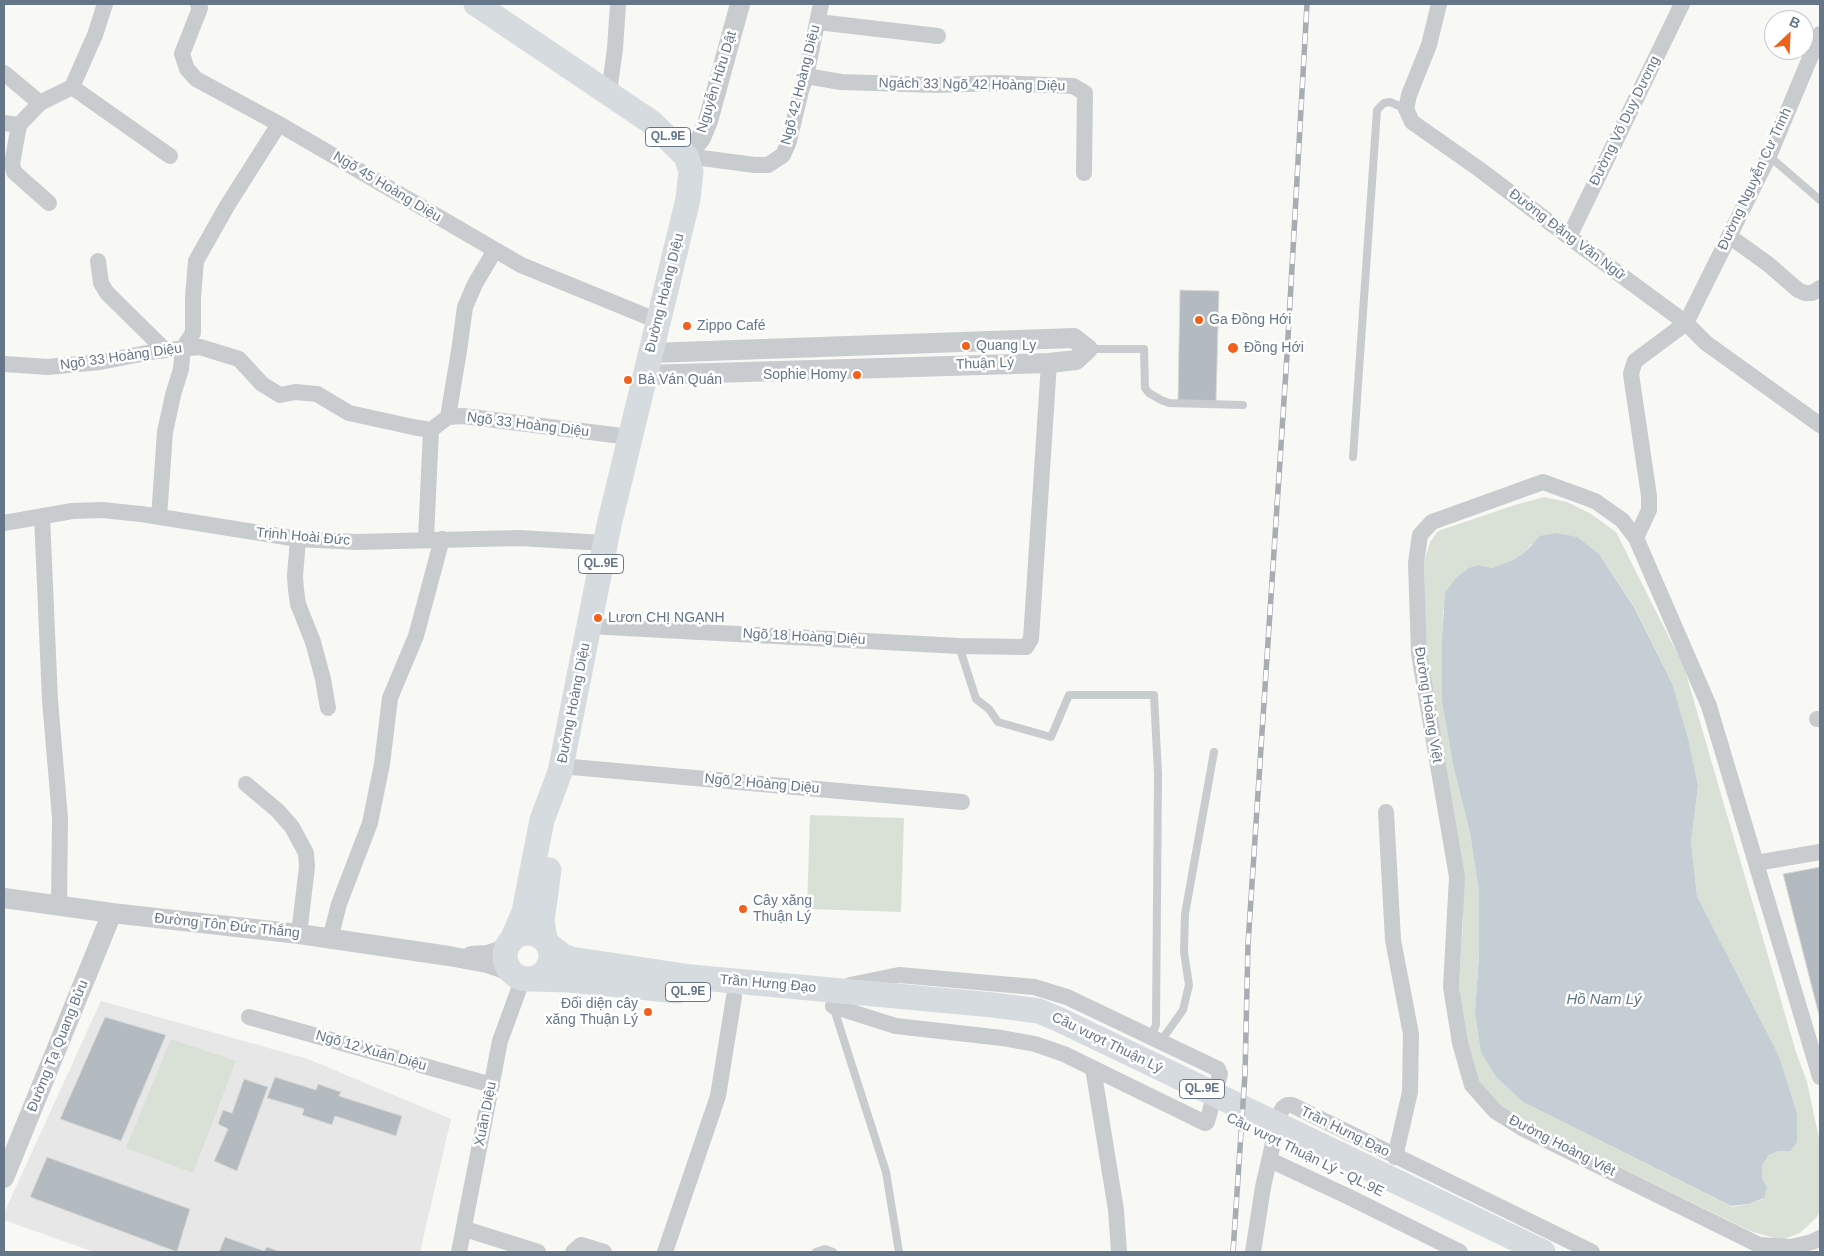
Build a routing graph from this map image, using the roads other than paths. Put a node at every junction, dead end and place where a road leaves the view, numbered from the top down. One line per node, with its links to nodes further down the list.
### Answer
1 (105, 4): 14 (street)
2 (198, 4): 19 (street, Ngõ 45 Hoàng Diệu)
3 (476, 4): 15 (main road, QL.9E)
4 (618, 4): 15 (street)
5 (740, 4): 21 (street, Nguyễn Hữu Dật)
6 (821, 4): 9 (street, Ngõ 42 Hoàng Diệu)
7 (1439, 4): 17 (street)
8 (1682, 4): 27 (street, Đường Võ Duy Dương)
9 (818, 22): 11 (street); 13 (street, Ngõ 42 Hoàng Diệu)
10 (1820, 34): 22 (street, Đường Nguyễn Cư Trinh)
11 (938, 36)
12 (4, 73): 16 (street)
13 (806, 76): 21 (street, Ngõ 42 Hoàng Diệu); 23 (street, Ngách 33 Ngõ 42 Hoàng Diệu)
14 (72, 87): 16 (street); 20 (street)
15 (609, 92): 21 (main road, QL.9E)
16 (40, 103): 18 (street)
17 (1406, 109): 27 (street, Đường Đặng Văn Ngữ); 44 (lane)
18 (11, 124): 25 (street)
19 (280, 124): 28 (street, Ngõ 45 Hoàng Diệu); 33 (street)
20 (170, 156)
21 (686, 156): 31 (main road, Đường Hoàng Diệu / QL.9E)
22 (1769, 156): 24 (lane); 26 (street, Đường Nguyễn Cư Trinh)
23 (1084, 173)
24 (1820, 200)
25 (49, 203)
26 (1729, 236): 30 (street); 32 (street, Đường Nguyễn Cư Trinh)
27 (1569, 237): 32 (street, Đường Đặng Văn Ngữ)
28 (495, 250): 31 (street, Ngõ 45 Hoàng Diệu); 40 (street)
29 (98, 261): 35 (street)
30 (1820, 288)
31 (658, 321): 38 (main road, Đường Hoàng Diệu / QL.9E)
32 (1686, 323): 41 (street, Đường Đặng Văn Ngữ); 49 (street)
33 (184, 348): 35 (street, Ngõ 33 Hoàng Diệu); 42 (street, Ngõ 33 Hoàng Diệu); 46 (street)
34 (1088, 349): 36 (street, Thuận Lý); 38 (street, Thuận Lý); 39 (lane)
35 (165, 350): 37 (street, Ngõ 33 Hoàng Diệu)
36 (1049, 363): 38 (street, Thuận Lý); 53 (street, Ngõ 18 Hoàng Diệu)
37 (4, 364)
38 (648, 364): 43 (main road, Đường Hoàng Diệu / QL.9E)
39 (1243, 405)
40 (448, 417): 42 (street, Ngõ 33 Hoàng Diệu); 43 (street, Ngõ 33 Hoàng Diệu)
41 (1820, 425)
42 (431, 430): 50 (street)
43 (630, 437): 51 (main road, Đường Hoàng Diệu / QL.9E)
44 (1353, 457)
45 (42, 516): 46 (street, Trịnh Hoài Đức); 47 (street, Trịnh Hoài Đức); 63 (street)
46 (159, 517): 48 (street, Trịnh Hoài Đức)
47 (4, 523)
48 (298, 538): 50 (street, Trịnh Hoài Đức); 54 (street)
49 (1636, 538): 61 (street, Đường Hoàng Việt); 84 (street, Đường Hoàng Việt)
50 (434, 539): 51 (street, Trịnh Hoài Đức); 66 (street)
51 (605, 544): 52 (main road, Đường Hoàng Diệu / QL.9E)
52 (589, 626): 53 (street, Ngõ 18 Hoàng Diệu); 56 (main road, Đường Hoàng Diệu / QL.9E)
53 (958, 646): 74 (lane)
54 (328, 708)
55 (1214, 752): 74 (lane)
56 (561, 769): 58 (street, Ngõ 2 Hoàng Diệu); 67 (main road, Đường Hoàng Diệu / QL.9E); 68 (main road, Đường Hoàng Diệu / QL.9E)
57 (246, 784): 65 (street)
58 (962, 802)
59 (1386, 812): 79 (street)
60 (1820, 852): 61 (street)
61 (1756, 863): 75 (street, Đường Hoàng Việt)
62 (4, 898): 63 (street, Đường Tôn Đức Thắng)
63 (59, 906): 64 (street, Đường Tôn Đức Thắng)
64 (112, 913): 65 (street, Đường Tôn Đức Thắng); 81 (street, Đường Tạ Quang Bửu)
65 (299, 934): 66 (street, Đường Tôn Đức Thắng)
66 (330, 939): 69 (street, Đường Tôn Đức Thắng)
67 (547, 942): 68 (main road); 70 (main road); 72 (main road, Trần Hưng Đạo / QL.9E)
68 (509, 943): 69 (street); 70 (main road)
69 (449, 956): 70 (street)
70 (523, 977): 71 (main road, QL.9E); 78 (street, Xuân Diệu)
71 (734, 997): 72 (main road, QL.9E); 89 (street)
72 (837, 999): 74 (street); 76 (street); 92 (lane); 96 (main road, Cầu vượt Thuận Lý - QL.9E / QL.9E); 97 (main road, Cầu vượt Thuận Lý / QL.9E)
73 (249, 1016): 78 (street, Ngõ 12 Xuân Diệu)
74 (1156, 1038): 76 (street)
75 (1817, 1055): 77 (street, Đường Hoàng Việt)
76 (1094, 1068): 93 (street)
77 (1820, 1077)
78 (492, 1085): 82 (street, Xuân Diệu)
79 (1395, 1157): 80 (street, Trần Hưng Đạo); 98 (street, Trần Hưng Đạo)
80 (1270, 1160): 94 (street); 95 (street)
81 (4, 1178)
82 (464, 1229): 85 (street, Xuân Diệu); 86 (street)
83 (1820, 1238): 84 (street, Đường Hoàng Việt)
84 (1759, 1244): 99 (street)
85 (460, 1252)
86 (538, 1252)
87 (573, 1252): 88 (street)
88 (604, 1252)
89 (664, 1252)
90 (816, 1252): 91 (lane)
91 (833, 1252)
92 (899, 1252)
93 (1119, 1252)
94 (1253, 1252)
95 (1460, 1252)
96 (1504, 1252)
97 (1543, 1252)
98 (1592, 1252)
99 (1784, 1252)

